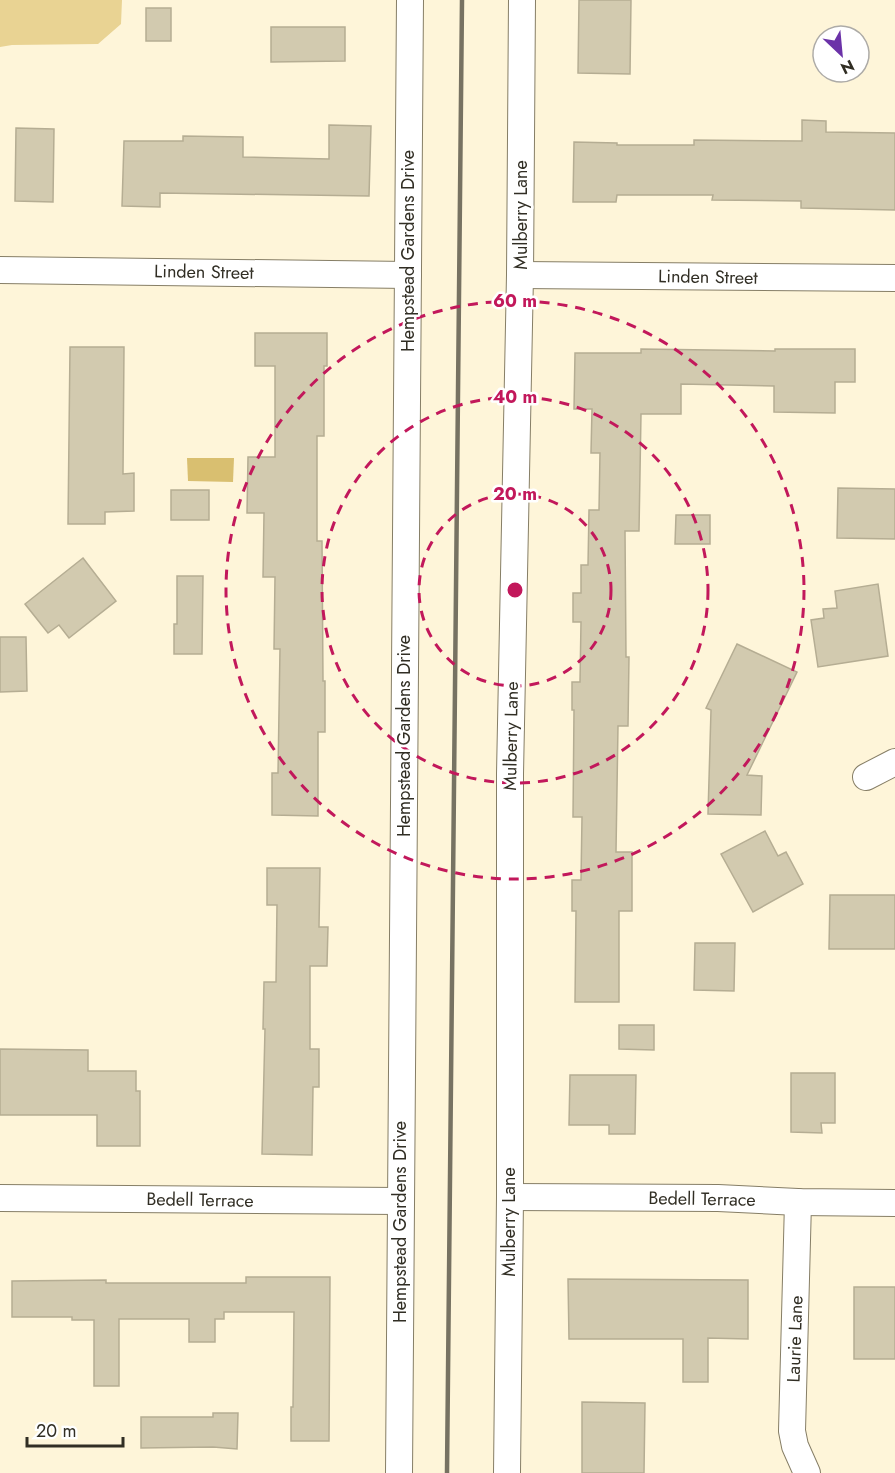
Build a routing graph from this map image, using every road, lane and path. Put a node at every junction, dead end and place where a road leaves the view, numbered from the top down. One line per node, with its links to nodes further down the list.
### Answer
1 (410, 0): 4 (street, Hempstead Gardens Drive)
2 (522, 0): 5 (street, Mulberry Lane)
3 (0, 270): 4 (street, Linden Street)
4 (408, 275): 11 (street, Hempstead Gardens Drive)
5 (520, 275): 6 (street, Linden Street); 9 (street, Mulberry Lane)
6 (895, 278)
7 (895, 762): 8 (street)
8 (866, 777)
9 (510, 1197): 12 (street, Bedell Terrace); 15 (street, Mulberry Lane)
10 (0, 1198): 11 (street, Bedell Terrace)
11 (400, 1202): 14 (street, Hempstead Gardens Drive)
12 (798, 1202): 13 (street, Bedell Terrace); 16 (street, Laurie Lane)
13 (895, 1203)
14 (399, 1473)
15 (507, 1473)
16 (807, 1473)

